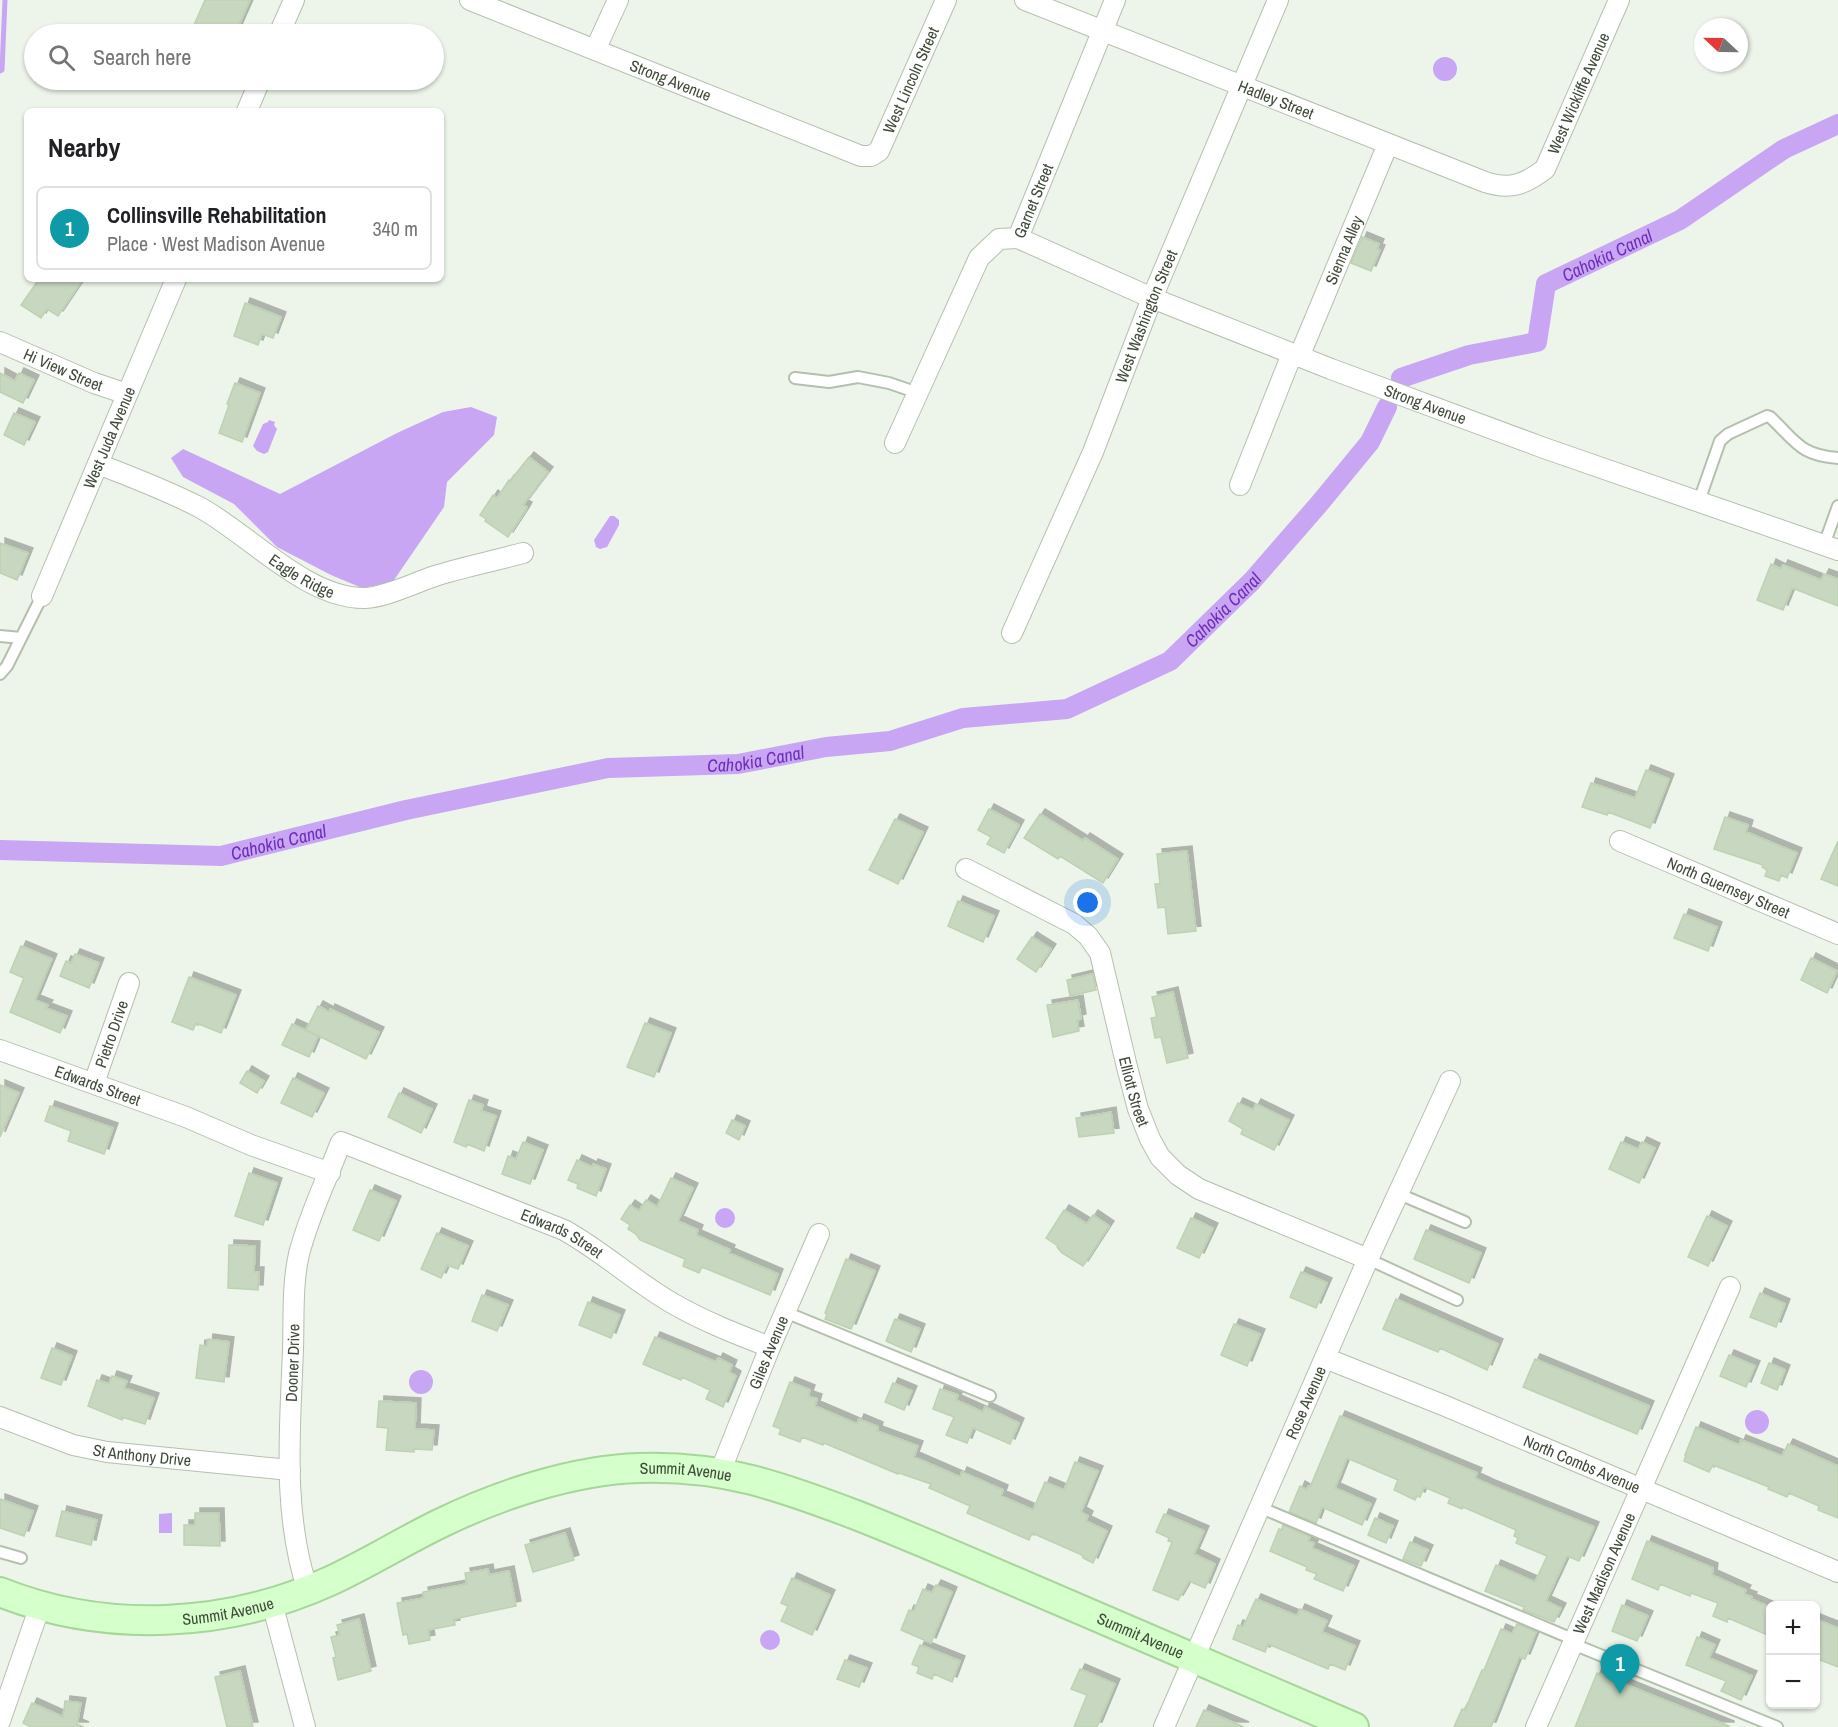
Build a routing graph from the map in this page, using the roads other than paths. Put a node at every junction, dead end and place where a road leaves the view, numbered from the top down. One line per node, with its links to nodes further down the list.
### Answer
1 (294, 0): 9 (street)
2 (470, 0): 11 (street, Strong Avenue)
3 (618, 0): 11 (street)
4 (946, 0): 16 (street, West Lincoln Street)
5 (1025, 0): 10 (street, Hadley Street)
6 (1115, 0): 10 (street, Garnet Street)
7 (1278, 0): 12 (street, West Washington Street)
8 (1619, 0): 17 (street, West Wickliffe Avenue)
9 (283, 24)
10 (1102, 30): 12 (street, Hadley Street); 18 (street, Garnet Street)
11 (596, 48): 16 (street, Strong Avenue)
12 (1243, 86): 15 (street, Hadley Street); 20 (street, West Washington Street)
13 (256, 90): 14 (street)
14 (248, 108)
15 (1389, 144): 17 (street, Hadley Street); 22 (street, Sienna Alley)
16 (871, 156)
17 (1530, 181)
18 (1018, 238): 20 (street, Strong Avenue); 24 (street, Garnet Street)
19 (175, 282): 25 (street, West Juda Avenue)
20 (1152, 298): 22 (street, Strong Avenue); 35 (street, West Washington Street)
21 (0, 342): 25 (street, Hi View Street)
22 (1296, 355): 29 (street, Sienna Alley); 30 (street, Strong Avenue)
23 (795, 378): 24 (lane)
24 (918, 393): 26 (street, Garnet Street)
25 (127, 394): 28 (street, West Juda Avenue)
26 (895, 443)
27 (1838, 458): 30 (lane)
28 (98, 464): 33 (street, Eagle Ridge); 34 (street, West Juda Avenue)
29 (1240, 485)
30 (1699, 501): 32 (street, Strong Avenue)
31 (1838, 507): 32 (lane)
32 (1831, 548)
33 (523, 553)
34 (42, 596): 37 (lane)
35 (1012, 633)
36 (0, 636): 37 (lane)
37 (21, 638): 38 (lane)
38 (0, 674)
39 (1620, 841): 41 (street, North Guernsey Street)
40 (966, 868): 51 (street, Elliott Street)
41 (1838, 934)
42 (129, 983): 45 (street, Pietro Drive)
43 (0, 1050): 45 (street, Edwards Street)
44 (1450, 1081): 48 (street, Rose Avenue)
45 (94, 1083): 47 (street, Edwards Street)
46 (341, 1142): 47 (street, Dooner Drive); 55 (street, Edwards Street)
47 (330, 1173): 59 (street, Dooner Drive)
48 (1398, 1194): 49 (lane); 51 (street, Rose Avenue)
49 (1465, 1222)
50 (819, 1234): 54 (street, Giles Avenue)
51 (1368, 1259): 53 (lane); 56 (street, Rose Avenue)
52 (1730, 1287): 61 (street, West Madison Avenue)
53 (1457, 1300)
54 (785, 1312): 55 (street, Giles Avenue); 57 (lane)
55 (770, 1347): 60 (street, Giles Avenue)
56 (1325, 1358): 61 (street, North Combs Avenue); 62 (street, Rose Avenue)
57 (990, 1396)
58 (0, 1417): 59 (street, St Anthony Drive)
59 (290, 1470): 66 (street, Dooner Drive)
60 (720, 1472): 66 (street, Summit Avenue); 71 (street, Summit Avenue)
61 (1642, 1489): 65 (street, North Combs Avenue); 70 (street, West Madison Avenue)
62 (1259, 1508): 70 (lane); 71 (street, Rose Avenue)
63 (0, 1552): 64 (lane)
64 (21, 1558)
65 (1838, 1572)
66 (308, 1591): 68 (street, Summit Avenue)
67 (0, 1592): 69 (street, Summit Avenue)
68 (272, 1603): 69 (street, Summit Avenue); 73 (street)
69 (40, 1606): 72 (street)
70 (1574, 1642): 76 (street, West Madison Avenue); 77 (lane)
71 (1192, 1658): 74 (street, Rose Avenue); 75 (street, Summit Avenue)
72 (0, 1720)
73 (305, 1727)
74 (1164, 1727)
75 (1354, 1727)
76 (1536, 1727)
77 (1777, 1727)

